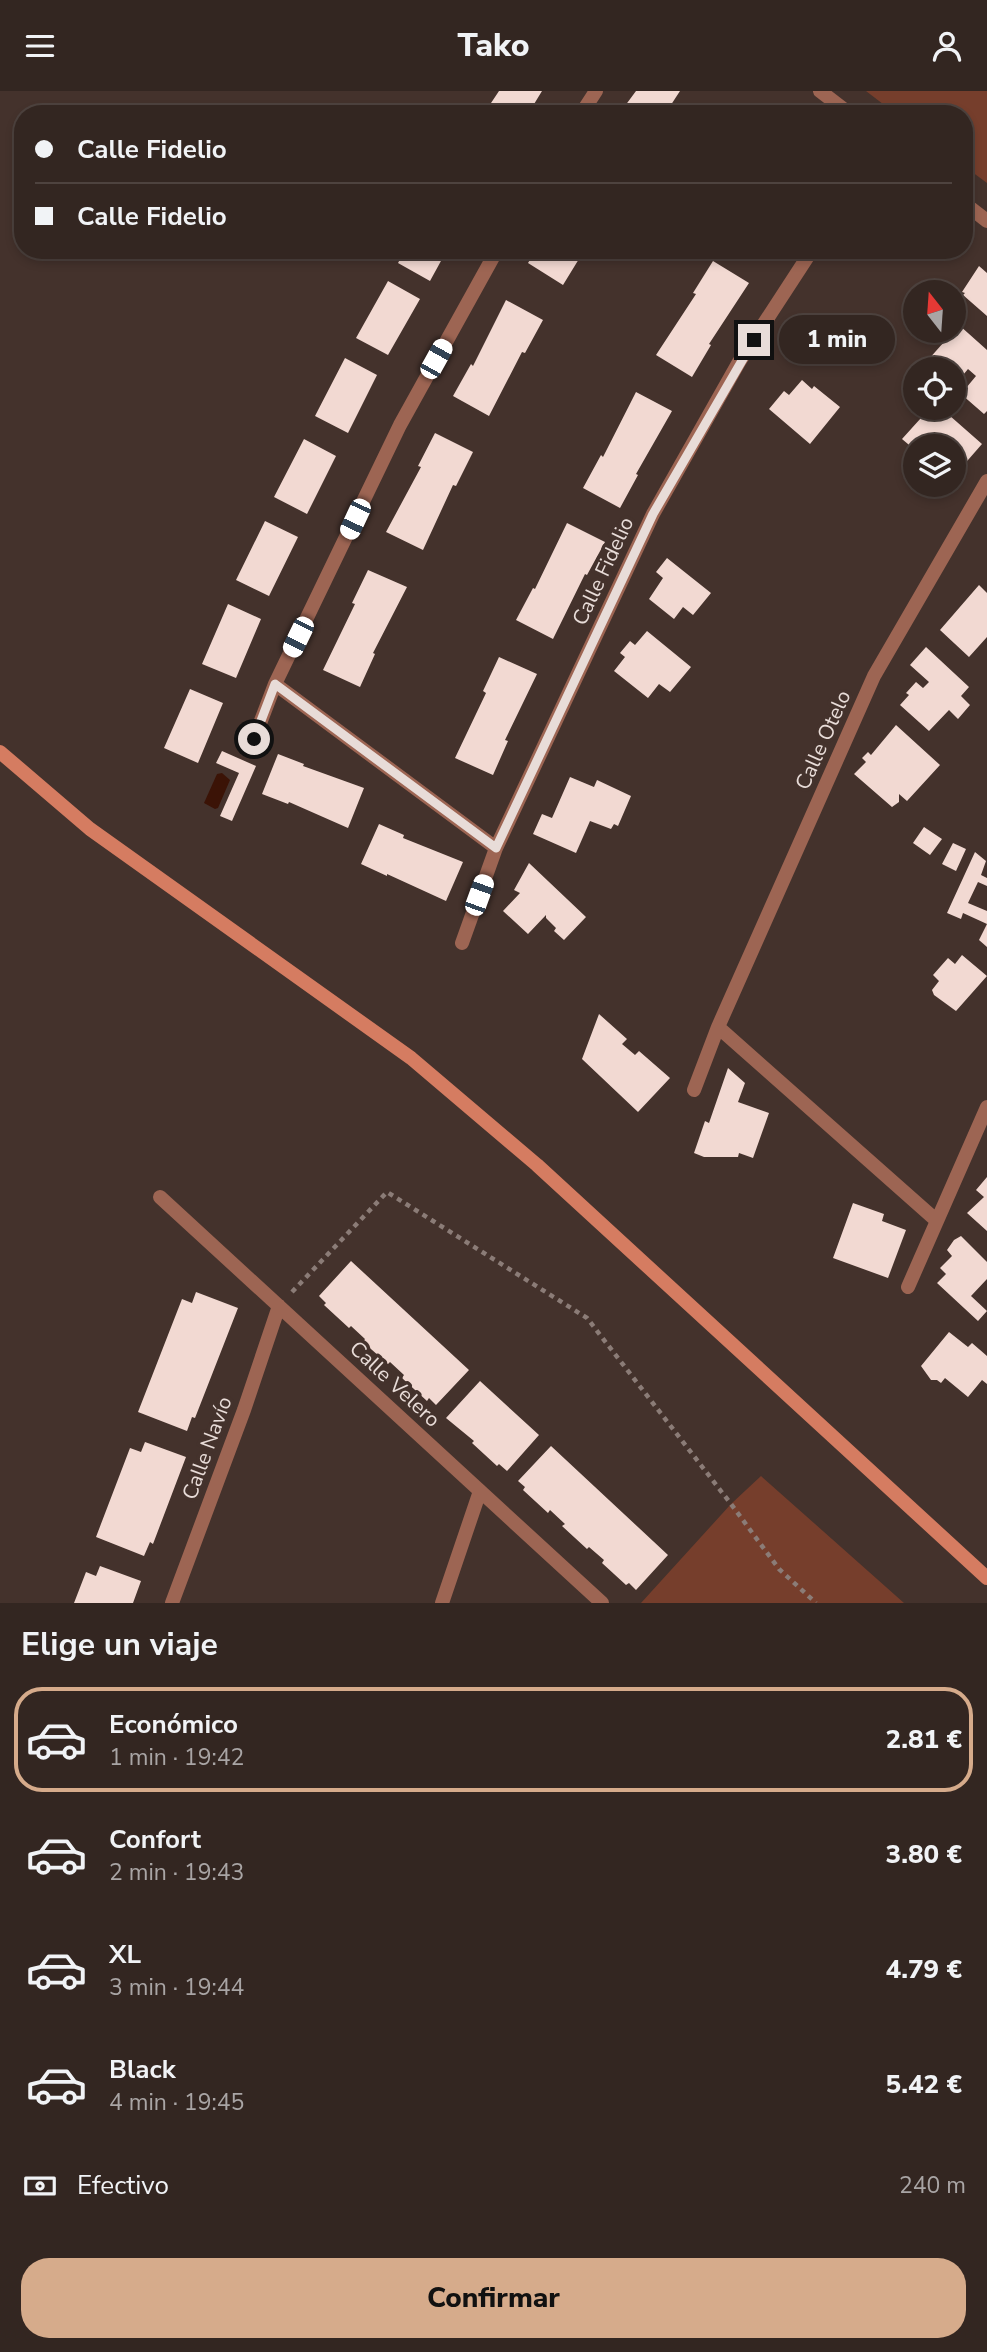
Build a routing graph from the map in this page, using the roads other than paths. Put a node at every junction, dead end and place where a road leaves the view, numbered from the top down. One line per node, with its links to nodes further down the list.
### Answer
1 (820, 91): 2 (street)
2 (838, 105)
3 (973, 210): 4 (street)
4 (987, 221)
5 (492, 259): 8 (street)
6 (806, 259): 11 (street, Calle Fidelio)
7 (987, 481): 13 (street, Calle Otelo)
8 (275, 684): 9 (street); 11 (street)
9 (254, 739)
10 (0, 752): 21 (street)
11 (496, 848): 12 (street, Calle Fidelio)
12 (462, 943)
13 (718, 1027): 14 (street, Calle Otelo); 17 (street)
14 (694, 1090)
15 (987, 1107): 17 (street)
16 (160, 1197): 19 (street, Calle Velero)
17 (937, 1221): 18 (street)
18 (908, 1287)
19 (279, 1306): 20 (street, Calle Velero); 22 (street, Calle Navío)
20 (480, 1491): 23 (street); 24 (street, Calle Velero)
21 (987, 1578)
22 (172, 1603)
23 (442, 1603)
24 (601, 1603)

